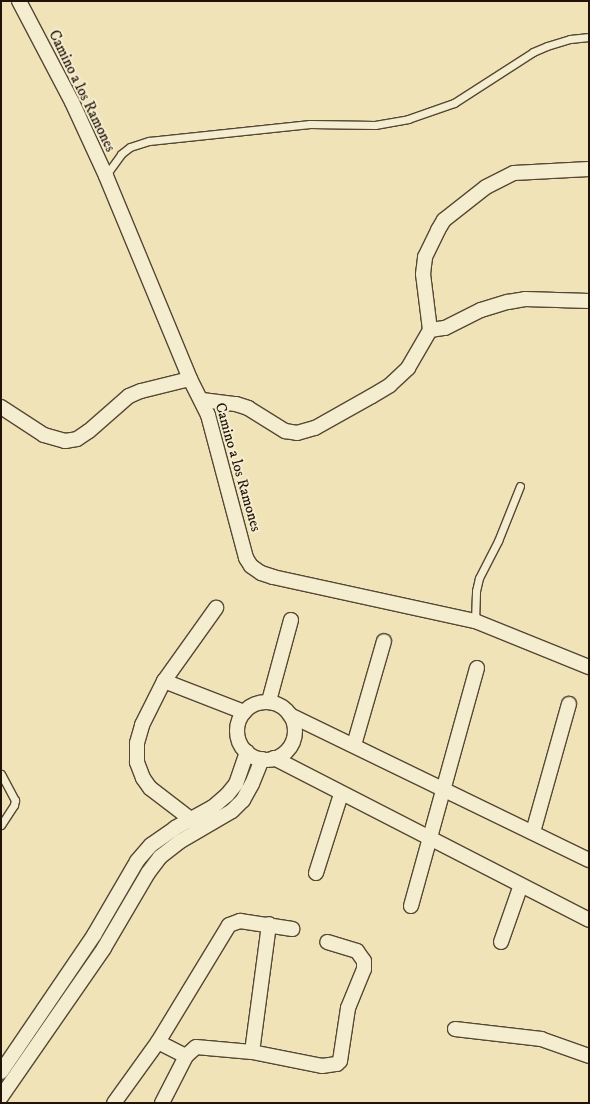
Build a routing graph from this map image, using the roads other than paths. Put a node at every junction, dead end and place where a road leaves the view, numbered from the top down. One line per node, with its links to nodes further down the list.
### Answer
1 (19, 1): 4 (street, Camino a los Ramones)
2 (589, 37): 4 (lane)
3 (589, 170): 6 (street)
4 (106, 176): 7 (street, Camino a los Ramones)
5 (589, 301): 6 (street)
6 (430, 330): 8 (street)
7 (190, 379): 8 (street, Camino a los Ramones); 9 (street)
8 (202, 400): 13 (street, Camino a los Ramones)
9 (1, 408)
10 (520, 486): 13 (lane)
11 (216, 608): 17 (street)
12 (291, 620): 18 (street)
13 (475, 620): 15 (street, Camino a los Ramones)
14 (384, 642): 22 (street)
15 (589, 667)
16 (477, 668): 26 (street)
17 (164, 682): 20 (street); 28 (street)
18 (269, 701): 20 (street); 21 (street)
19 (569, 704): 31 (street)
20 (244, 712): 23 (street)
21 (290, 715): 22 (street); 24 (street)
22 (354, 745): 26 (street)
23 (247, 752): 24 (street); 28 (street)
24 (268, 759): 27 (street); 30 (street)
25 (1, 774): 29 (lane)
26 (443, 788): 31 (street); 32 (street)
27 (341, 794): 32 (street); 34 (street)
28 (191, 819): 30 (street); 42 (street)
29 (1, 825)
30 (204, 829): 43 (street)
31 (533, 832): 33 (street)
32 (430, 838): 35 (street); 36 (street)
33 (589, 860)
34 (316, 873)
35 (521, 885): 37 (street); 41 (street)
36 (411, 906)
37 (589, 920)
38 (269, 924): 39 (street); 45 (street); 46 (street)
39 (292, 929)
40 (327, 942): 46 (street)
41 (501, 942)
42 (71, 968): 43 (street); 49 (street)
43 (84, 977): 50 (street)
44 (455, 1029): 48 (street)
45 (158, 1042): 47 (street); 51 (street)
46 (252, 1052): 47 (street)
47 (186, 1056): 52 (street)
48 (589, 1056)
49 (1, 1072)
50 (1, 1097)
51 (114, 1103)
52 (162, 1103)

